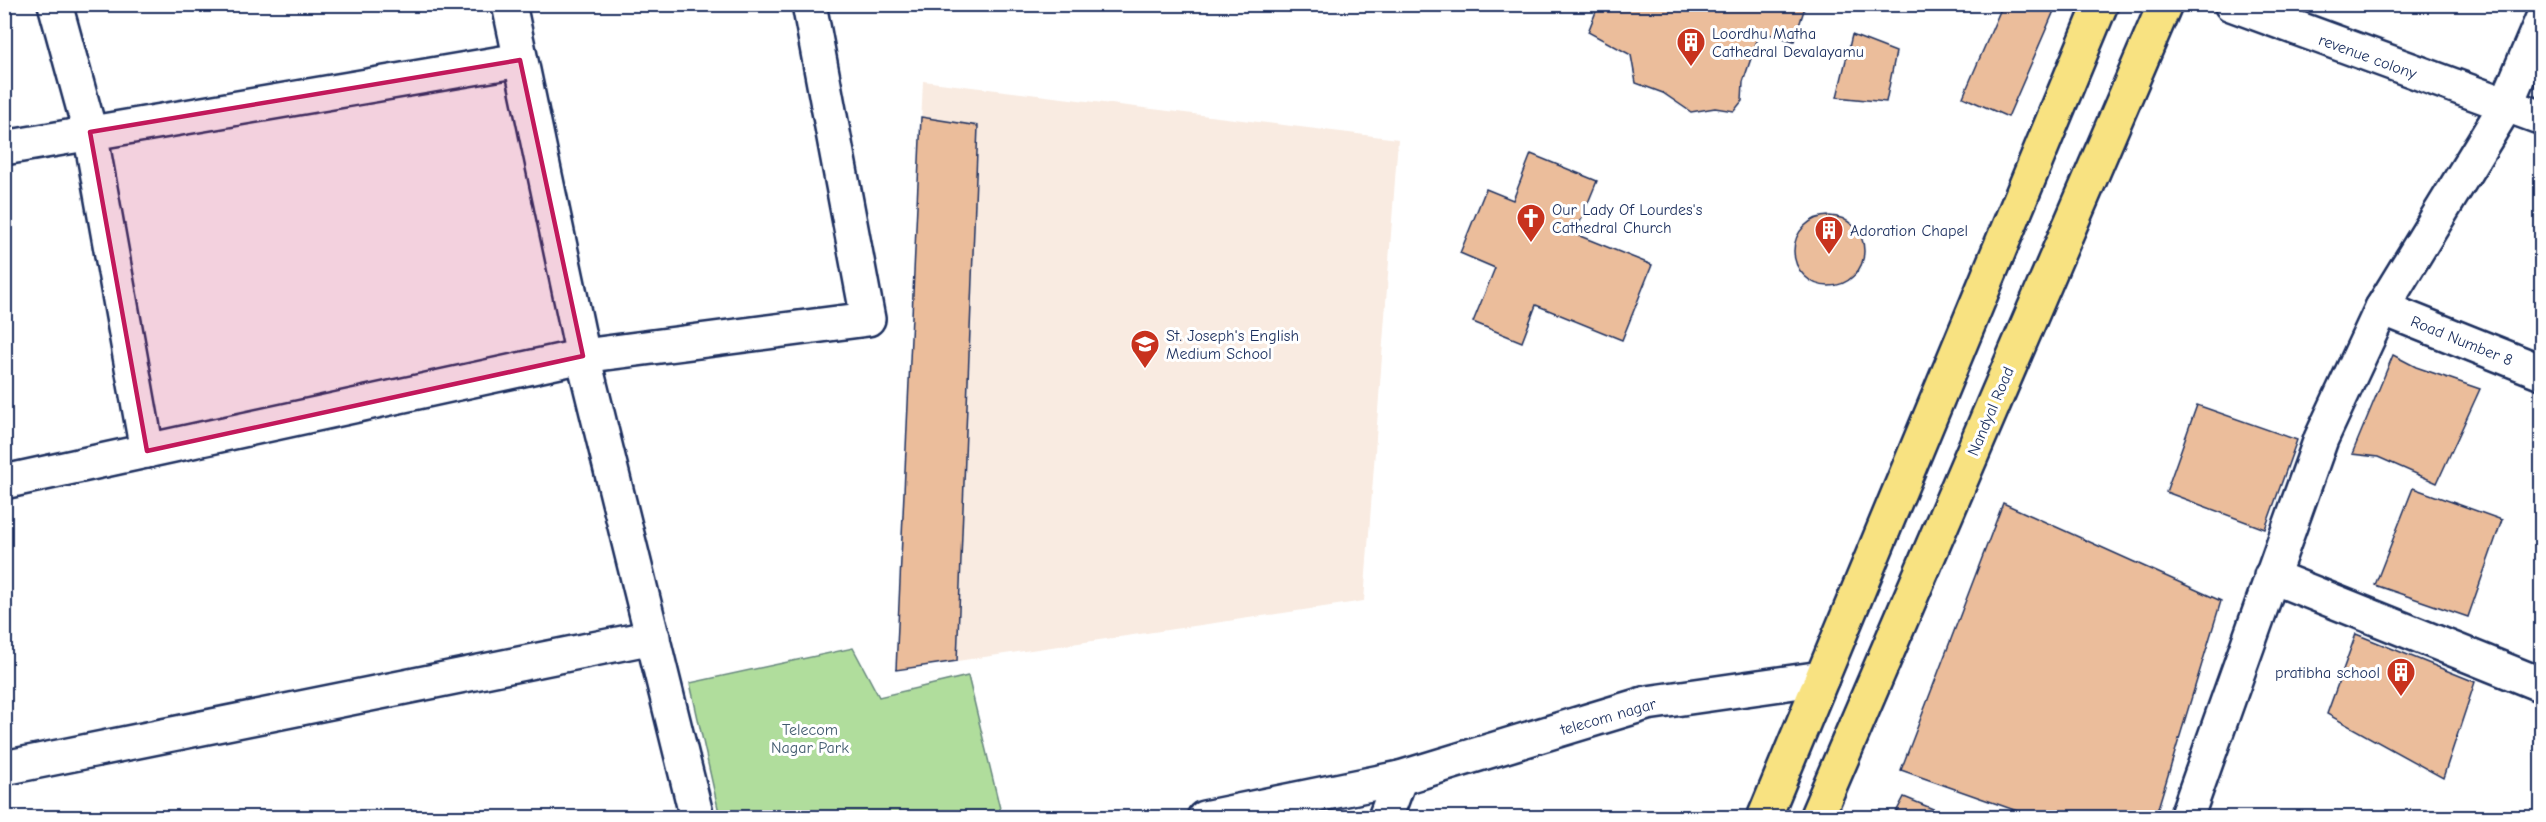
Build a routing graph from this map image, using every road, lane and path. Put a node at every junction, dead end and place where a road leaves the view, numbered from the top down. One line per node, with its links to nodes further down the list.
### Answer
1 (55, 4): 11 (street)
2 (509, 4): 8 (street)
3 (809, 4): 14 (street)
4 (2101, 4): 20 (main road)
5 (2165, 4): 28 (main road, Nandyal Road)
6 (2231, 4): 9 (street, revenue colony)
7 (2541, 20): 9 (street)
8 (520, 60): 11 (street); 14 (street)
9 (2505, 107): 10 (street, revenue colony); 13 (street)
10 (2541, 118)
11 (90, 132): 12 (street); 16 (street)
12 (4, 148)
13 (2382, 308): 15 (street, Road Number 8); 18 (street)
14 (583, 356): 16 (street); 19 (street)
15 (2541, 372)
16 (147, 451): 17 (street)
17 (4, 482)
18 (2271, 576): 21 (street); 29 (street)
19 (653, 637): 22 (street); 24 (street)
20 (1822, 678): 23 (street, telecom nagar); 27 (main road)
21 (2541, 685)
22 (4, 768)
23 (1400, 778): 25 (street, telecom nagar); 26 (street)
24 (697, 818)
25 (1204, 818)
26 (1385, 818)
27 (1764, 818)
28 (1816, 818)
29 (2186, 818)

